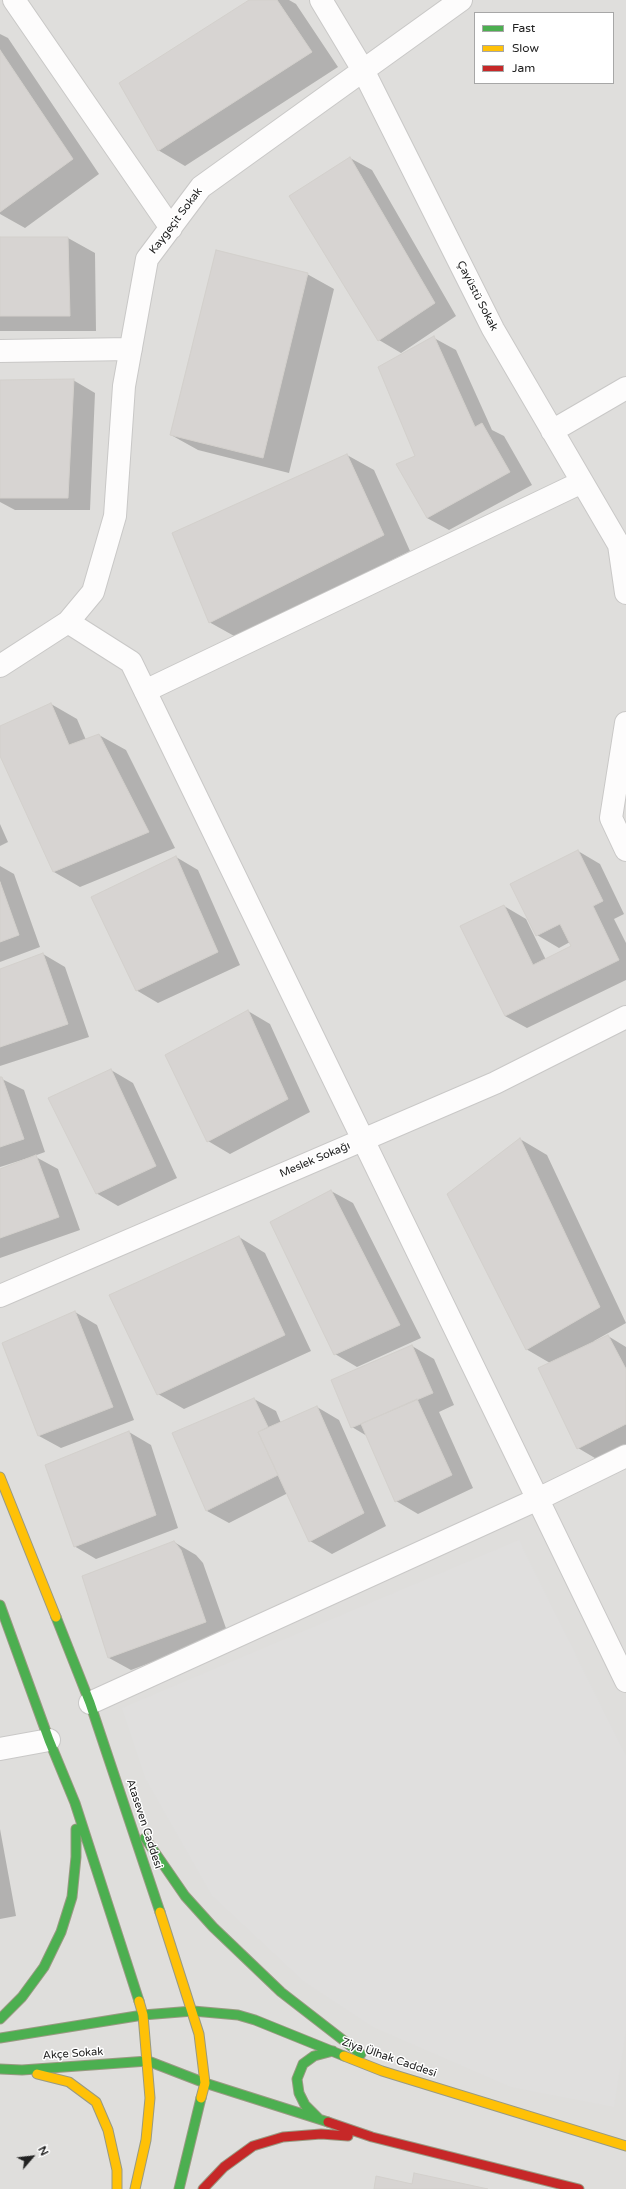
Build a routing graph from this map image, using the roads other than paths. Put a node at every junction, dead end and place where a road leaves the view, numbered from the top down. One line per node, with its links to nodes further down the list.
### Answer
1 (14, 0): 5 (street)
2 (321, 0): 4 (street, Çayüstü Sokak)
3 (461, 0): 4 (street, Kaygeçit Sokak)
4 (363, 70): 5 (street, Kaygeçit Sokak); 9 (street, Çayüstü Sokak)
5 (171, 228): 6 (street, Kaygeçit Sokak)
6 (131, 349): 7 (street); 12 (street, Kaygeçit Sokak)
7 (0, 350)
8 (626, 388): 9 (street)
9 (552, 431): 10 (street, Çayüstü Sokak)
10 (582, 482): 11 (street, Çayüstü Sokak); 14 (street)
11 (626, 593)
12 (68, 622): 13 (street); 14 (street)
13 (0, 666)
14 (145, 691): 18 (street)
15 (626, 723): 16 (street)
16 (626, 850)
17 (626, 1017): 18 (street, Meslek Sokağı)
18 (362, 1140): 19 (street, Meslek Sokağı); 22 (street)
19 (0, 1296)
20 (626, 1456): 22 (street)
21 (0, 1477): 25 (main road, Ataseven Caddesi)
22 (538, 1499): 24 (street); 25 (street)
23 (0, 1604): 26 (main road)
24 (626, 1681)
25 (90, 1703): 29 (main road, Ataseven Caddesi)
26 (49, 1740): 27 (street); 28 (main road)
27 (0, 1750)
28 (75, 1803): 31 (main road); 32 (main road)
29 (126, 1807): 30 (main road, Ataseven Caddesi); 38 (main road)
30 (193, 2011): 31 (main road, Ziya Ülhak Caddesi); 34 (main road, Ziya Ülhak Caddesi); 39 (main road, Ataseven Caddesi)
31 (143, 2015): 33 (main road); 35 (main road)
32 (0, 2019)
33 (0, 2038)
34 (333, 2051): 38 (main road, Ziya Ülhak Caddesi); 40 (main road)
35 (148, 2061): 37 (main road, Akçe Sokak); 39 (main road); 44 (main road)
36 (0, 2069): 37 (main road, Akçe Sokak)
37 (22, 2070): 43 (main road)
38 (382, 2071): 42 (main road, Ziya Ülhak Caddesi)
39 (205, 2083): 40 (main road); 45 (main road, Ataseven Caddesi)
40 (318, 2118): 41 (main road)
41 (372, 2137): 46 (main road); 47 (main road)
42 (626, 2145)
43 (117, 2189)
44 (135, 2189)
45 (179, 2189)
46 (203, 2189)
47 (580, 2189)

